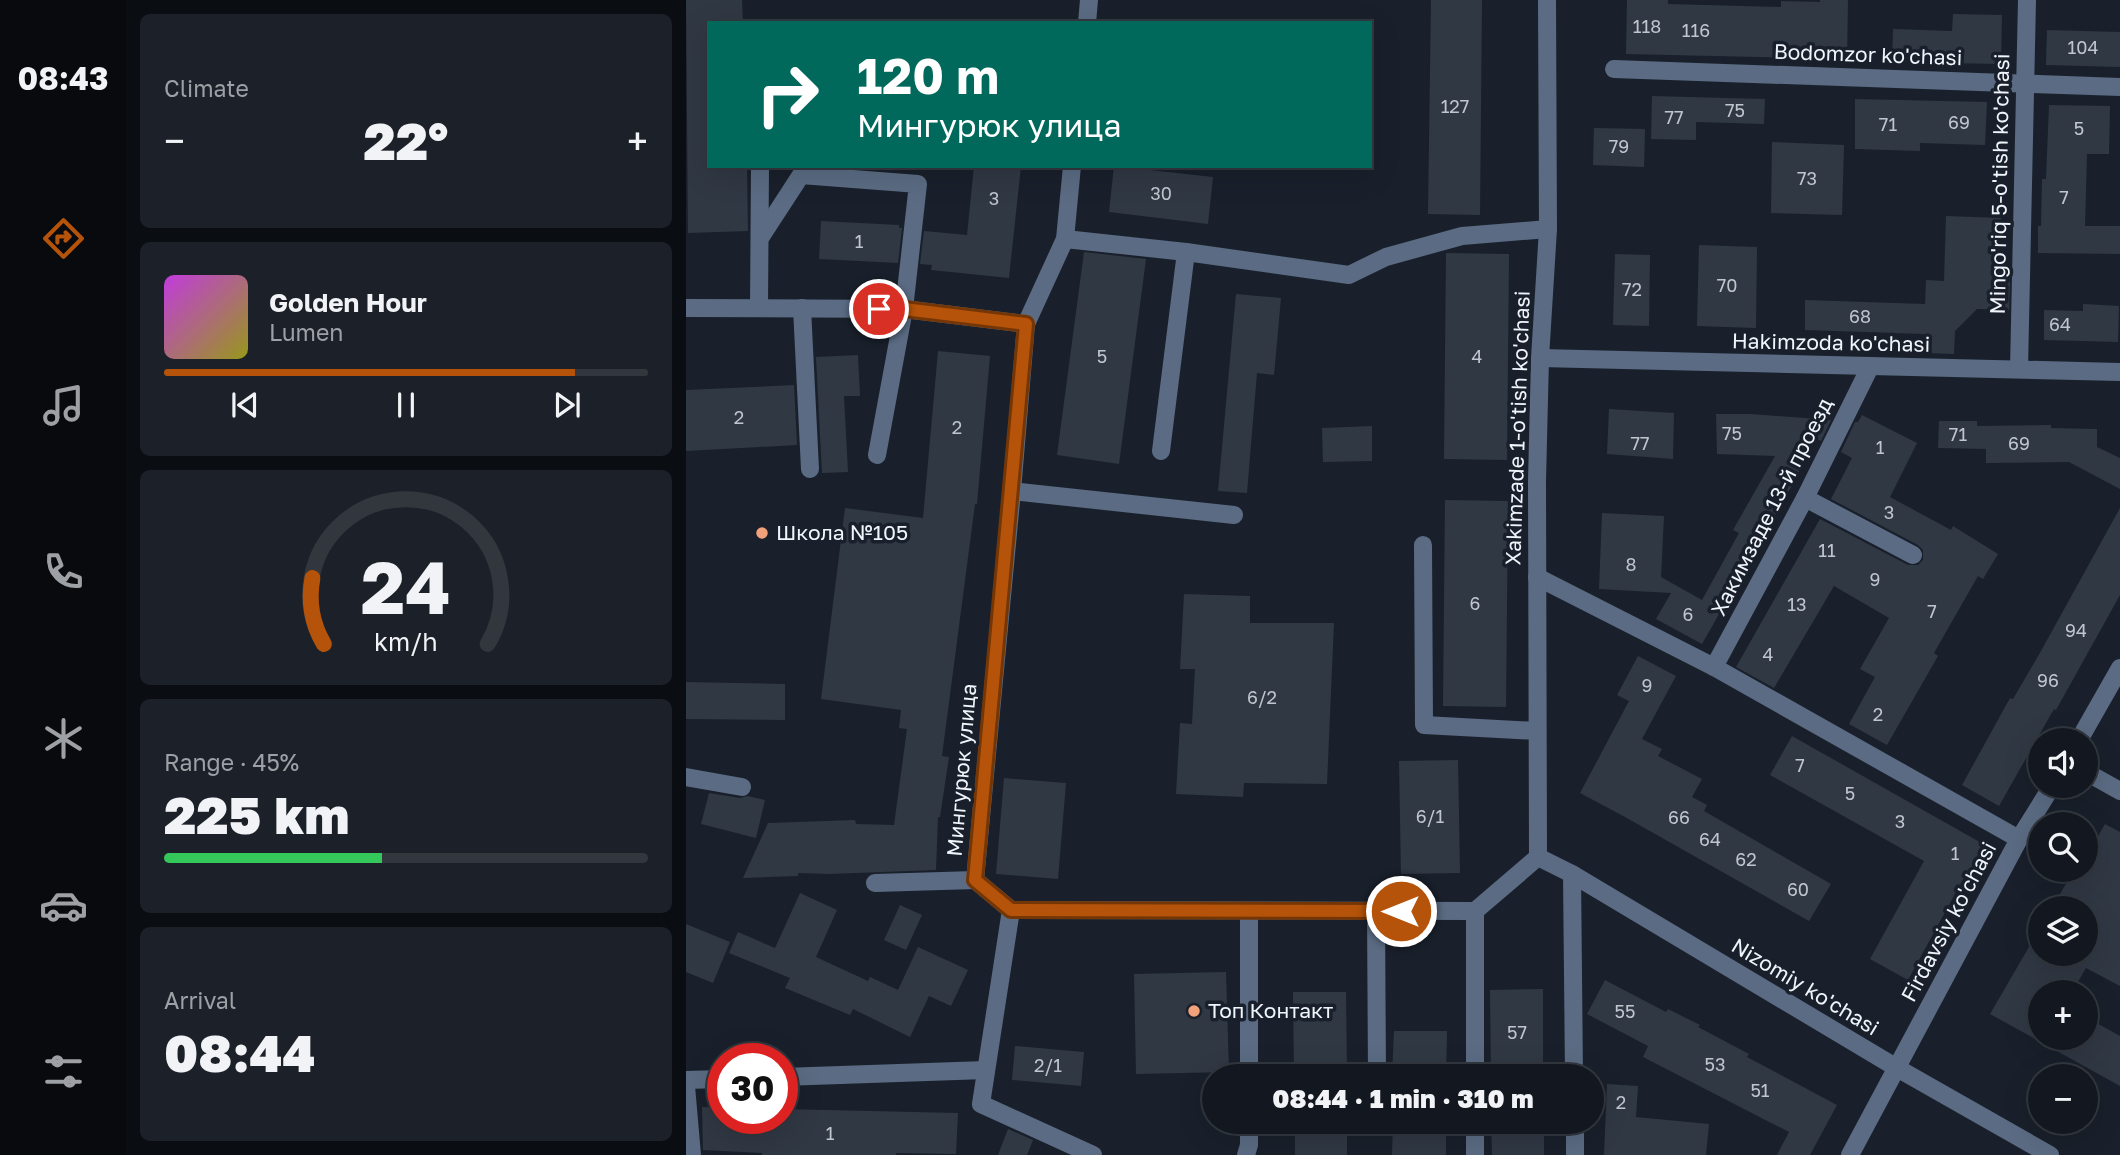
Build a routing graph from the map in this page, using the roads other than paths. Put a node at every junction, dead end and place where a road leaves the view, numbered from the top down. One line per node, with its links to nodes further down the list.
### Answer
1 (1089, 0): 4 (street)
2 (1547, 0): 10 (street, Xakimzade 1-o'tish ko'chasi)
3 (2027, 0): 6 (street, Mingo'riq 5-o'tish ko'chasi)
4 (1087, 21)
5 (1614, 69): 6 (street, Bodomzor ko'chasi)
6 (2025, 83): 7 (street, Bodomzor ko'chasi); 21 (street, Mingo'riq 5-o'tish ko'chasi)
7 (2120, 87)
8 (760, 168): 11 (street)
9 (1072, 168): 12 (street, Мингурюк улица)
10 (1548, 229): 13 (street); 19 (street, Xakimzade 1-o'tish ko'chasi)
11 (760, 238): 15 (street); 17 (street)
12 (1065, 239): 13 (street); 18 (street, Мингурюк улица)
13 (1186, 252): 23 (street)
14 (686, 308): 15 (street)
15 (759, 308): 16 (street)
16 (802, 308): 17 (street); 25 (street)
17 (904, 309): 18 (street); 24 (street)
18 (1026, 324): 26 (street, Мингурюк улица)
19 (1540, 358): 20 (street, Hakimzoda ko'chasi); 31 (street, Xakimzade 1-o'tish ko'chasi)
20 (1870, 367): 21 (street, Hakimzoda ko'chasi); 27 (street, Хакимзаде 13-й проезд)
21 (2020, 369): 22 (street, Hakimzoda ko'chasi)
22 (2120, 372)
23 (1161, 451)
24 (877, 455)
25 (810, 469)
26 (1012, 491): 28 (street); 44 (street, Мингурюк улица)
27 (1805, 498): 30 (street); 32 (street, Хакимзаде 13-й проезд)
28 (1234, 515)
29 (1423, 545): 35 (street)
30 (1913, 555)
31 (1537, 577): 32 (street); 35 (street, Xakimzade 1-o'tish ko'chasi)
32 (1714, 667): 41 (street)
33 (2120, 667): 34 (street)
34 (2086, 728)
35 (1537, 732): 42 (street, Xakimzade 1-o'tish ko'chasi)
36 (686, 777): 38 (street)
37 (2098, 779): 39 (street)
38 (742, 787)
39 (2120, 791)
40 (2045, 798): 41 (street, Firdavsiy ko'chasi)
41 (2019, 839): 54 (street, Firdavsiy ko'chasi)
42 (1538, 857): 43 (street, Nizomiy ko'chasi); 48 (street)
43 (1572, 874): 53 (street); 54 (street, Nizomiy ko'chasi)
44 (975, 880): 45 (street); 46 (street, Мингурюк улица)
45 (874, 883)
46 (1011, 910): 49 (street); 55 (street)
47 (1376, 911): 48 (street); 49 (street); 51 (street)
48 (1475, 911): 52 (street)
49 (1249, 912): 50 (street)
50 (1249, 1064)
51 (1377, 1064)
52 (1475, 1064)
53 (1574, 1064)
54 (1896, 1068): 68 (street, Firdavsiy ko'chasi); 69 (street, Nizomiy ko'chasi)
55 (986, 1070): 56 (street); 64 (street)
56 (798, 1076)
57 (707, 1079): 58 (street)
58 (686, 1080)
59 (686, 1086): 63 (street)
60 (1250, 1134): 65 (street)
61 (1475, 1134): 66 (street)
62 (1575, 1134): 67 (street)
63 (692, 1155)
64 (1093, 1155)
65 (1246, 1155)
66 (1475, 1155)
67 (1575, 1155)
68 (1850, 1155)
69 (2050, 1155)

